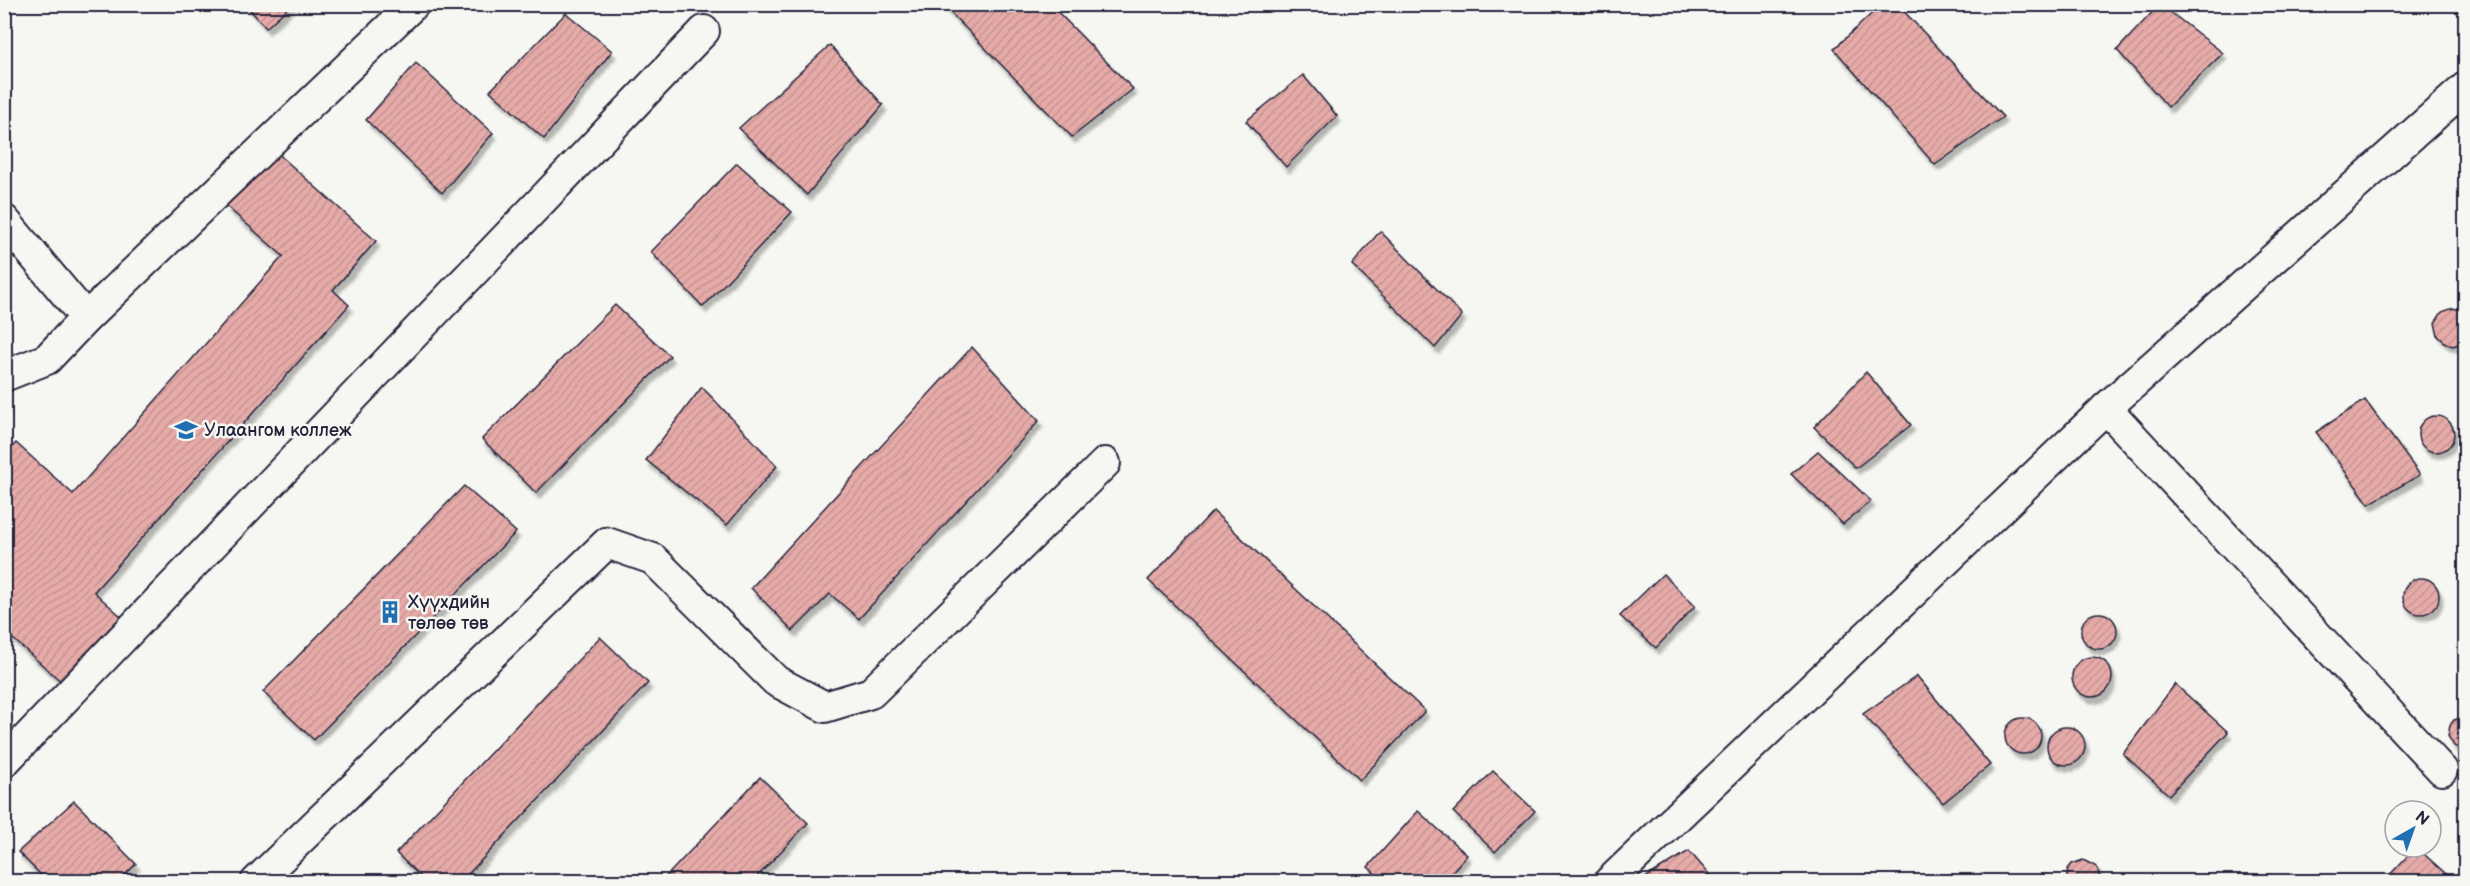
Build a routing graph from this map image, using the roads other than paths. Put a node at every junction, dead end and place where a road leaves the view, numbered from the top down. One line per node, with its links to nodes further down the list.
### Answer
1 (414, 4): 5 (street)
2 (704, 31): 9 (street)
3 (2466, 87): 7 (street)
4 (4, 220): 5 (street)
5 (86, 318): 6 (street)
6 (4, 376)
7 (2106, 408): 10 (street); 12 (street)
8 (1105, 463): 11 (street)
9 (4, 762)
10 (2442, 770)
11 (256, 882)
12 (1609, 882)

